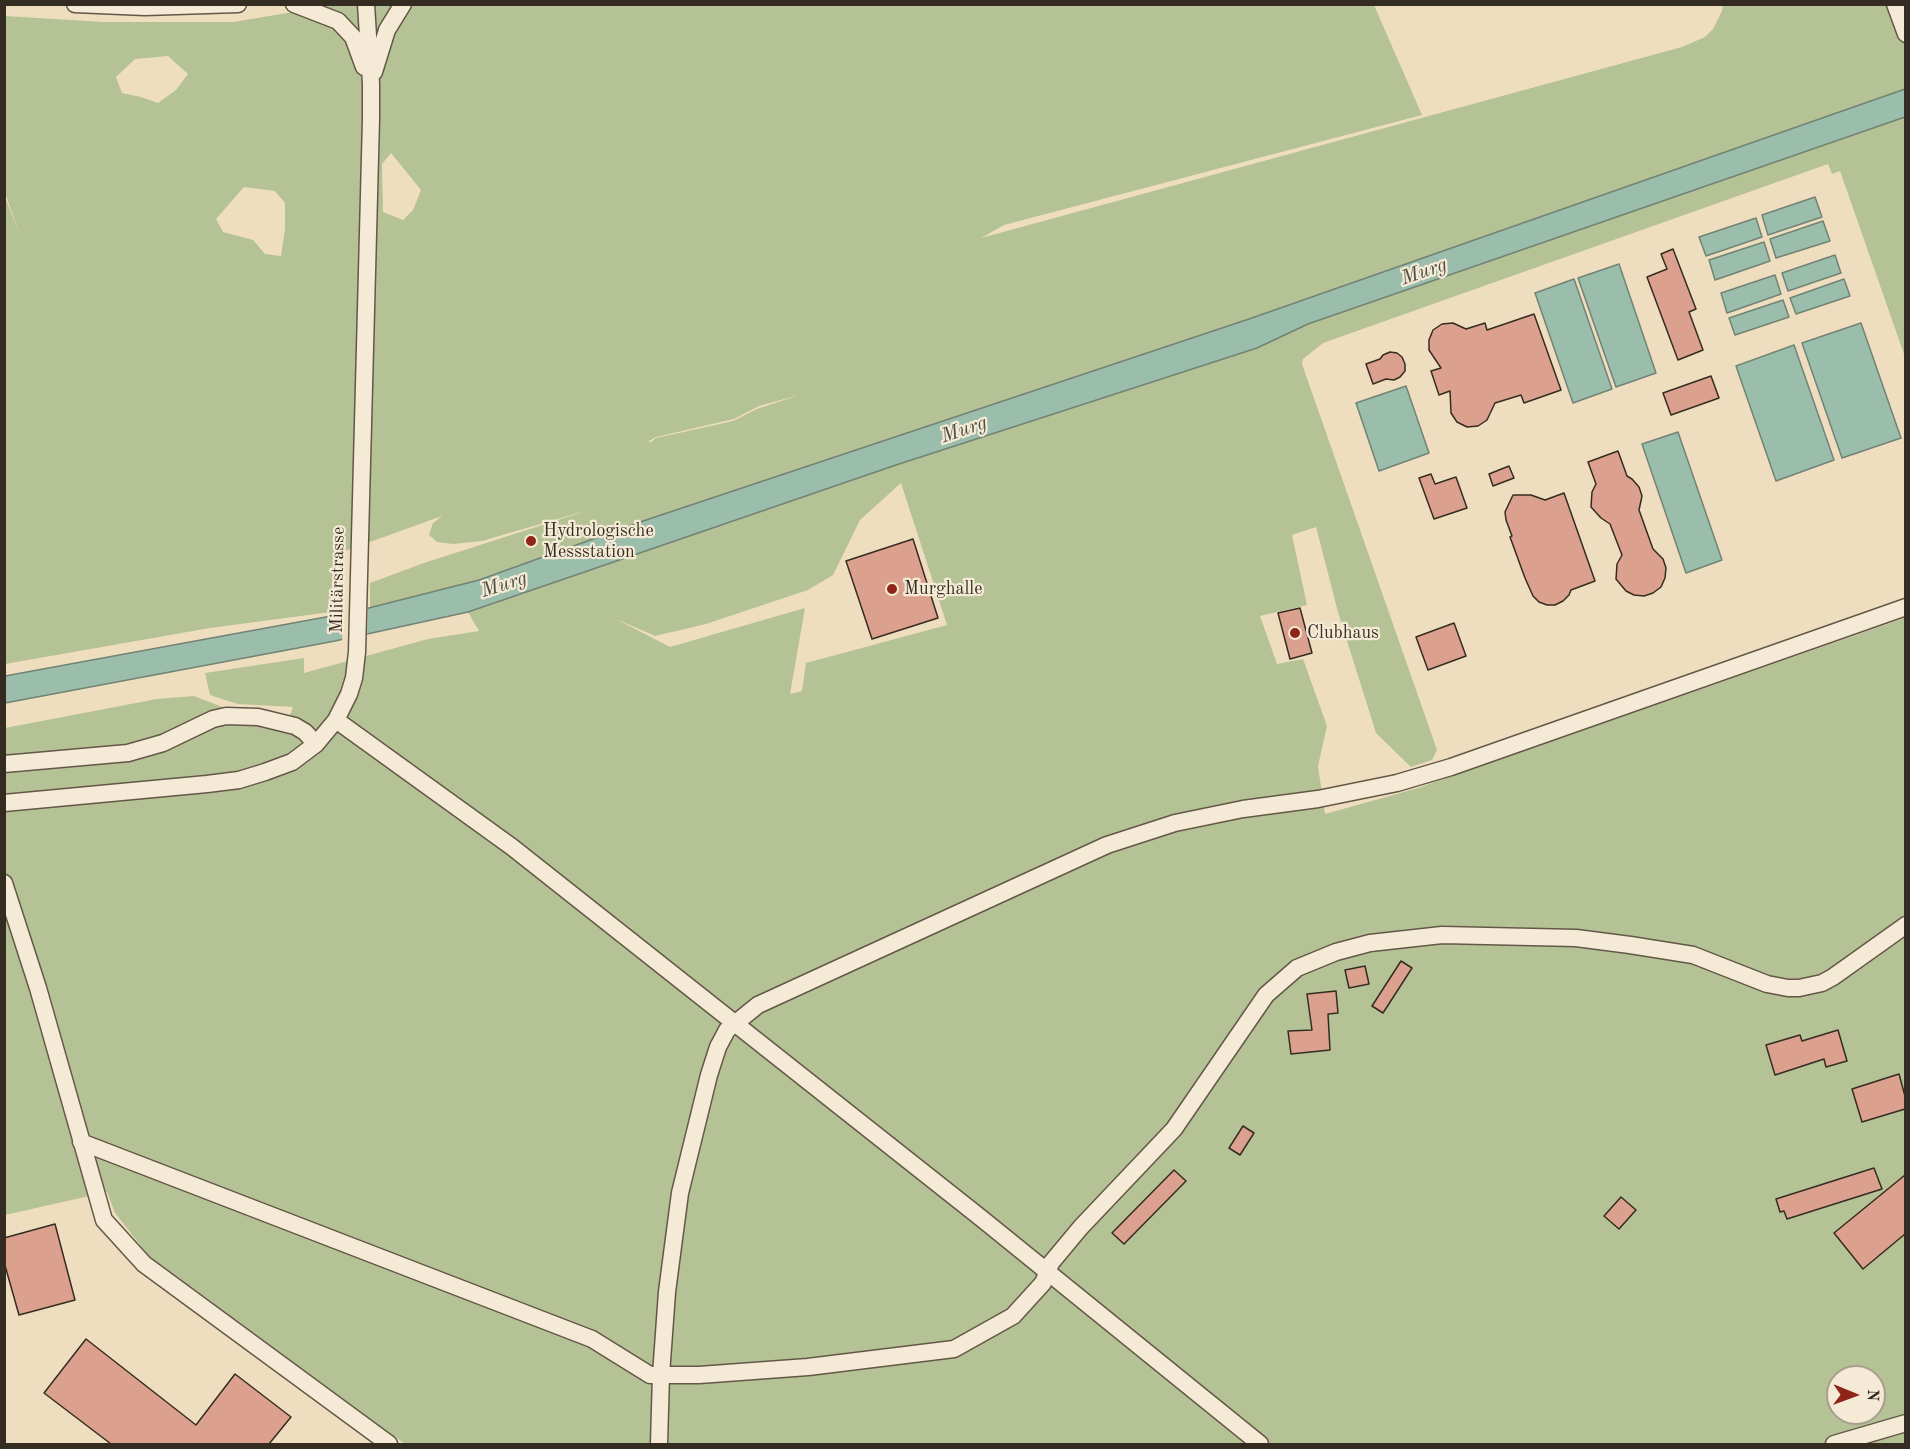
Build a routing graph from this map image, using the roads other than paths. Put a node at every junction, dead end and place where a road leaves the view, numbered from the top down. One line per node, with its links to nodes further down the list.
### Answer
1 (75, 4): 2 (street)
2 (238, 4)
3 (294, 4): 8 (street, Militärstrasse)
4 (366, 4): 8 (street, Militärstrasse)
5 (403, 4): 8 (street, Militärstrasse)
6 (1895, 4): 7 (street)
7 (1905, 34)
8 (371, 84): 10 (street, Militärstrasse)
9 (1905, 607): 16 (street)
10 (336, 720): 11 (street, Militärstrasse); 16 (street)
11 (316, 744): 12 (street); 13 (street, Militärstrasse)
12 (4, 764)
13 (4, 803)
14 (4, 883): 17 (street)
15 (1905, 925): 18 (street)
16 (734, 1023): 18 (street); 19 (street)
17 (81, 1142): 19 (street); 21 (street)
18 (1047, 1273): 19 (street); 23 (street)
19 (661, 1376): 22 (street)
20 (1905, 1423): 24 (street)
21 (389, 1444)
22 (659, 1444)
23 (1260, 1444)
24 (1834, 1444)

